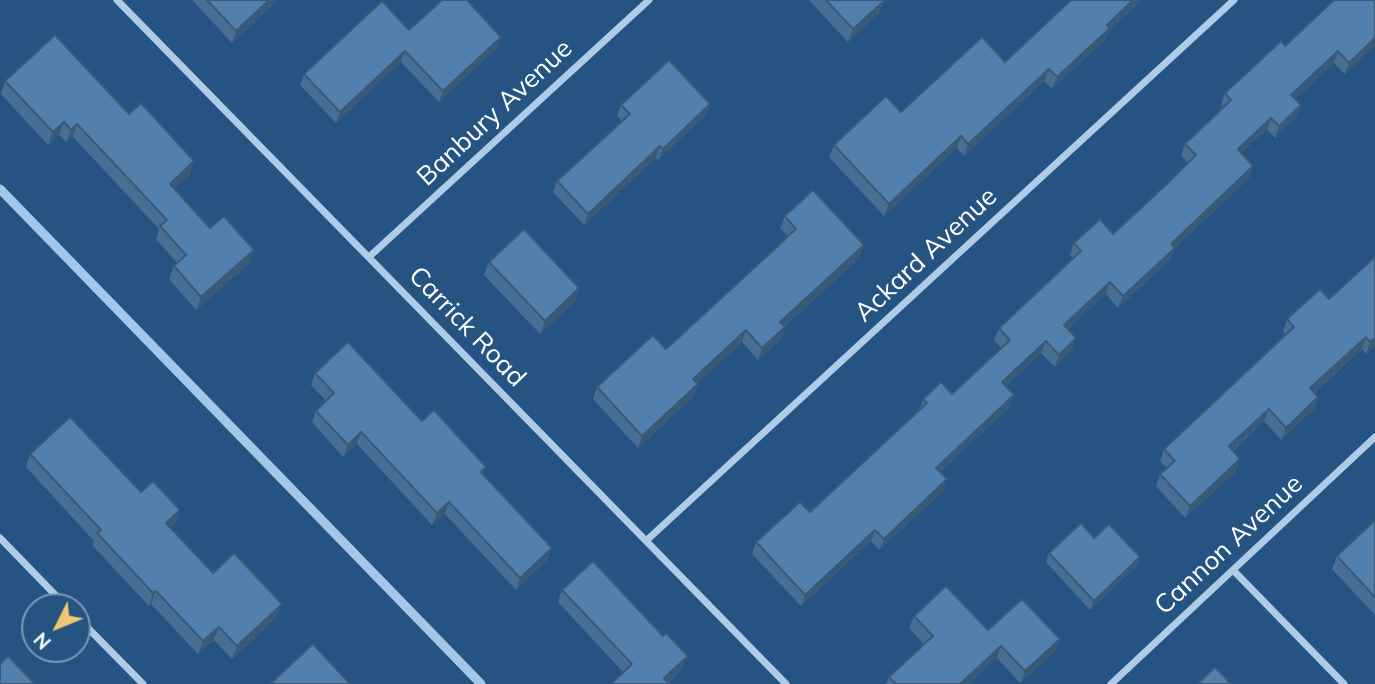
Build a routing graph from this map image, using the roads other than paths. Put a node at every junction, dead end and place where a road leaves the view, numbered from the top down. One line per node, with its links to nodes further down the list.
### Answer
1 (117, 0): 4 (street, Carrick Road)
2 (649, 0): 4 (street, Banbury Avenue)
3 (1234, 0): 7 (street, Ackard Avenue)
4 (369, 257): 7 (street, Carrick Road)
5 (1375, 437): 8 (street, Cannon Avenue)
6 (0, 538): 9 (street)
7 (647, 540): 12 (street, Carrick Road)
8 (1233, 570): 13 (street, Cannon Avenue); 14 (street)
9 (53, 593)
10 (91, 631): 11 (street)
11 (143, 684)
12 (786, 684)
13 (1111, 684)
14 (1344, 684)

